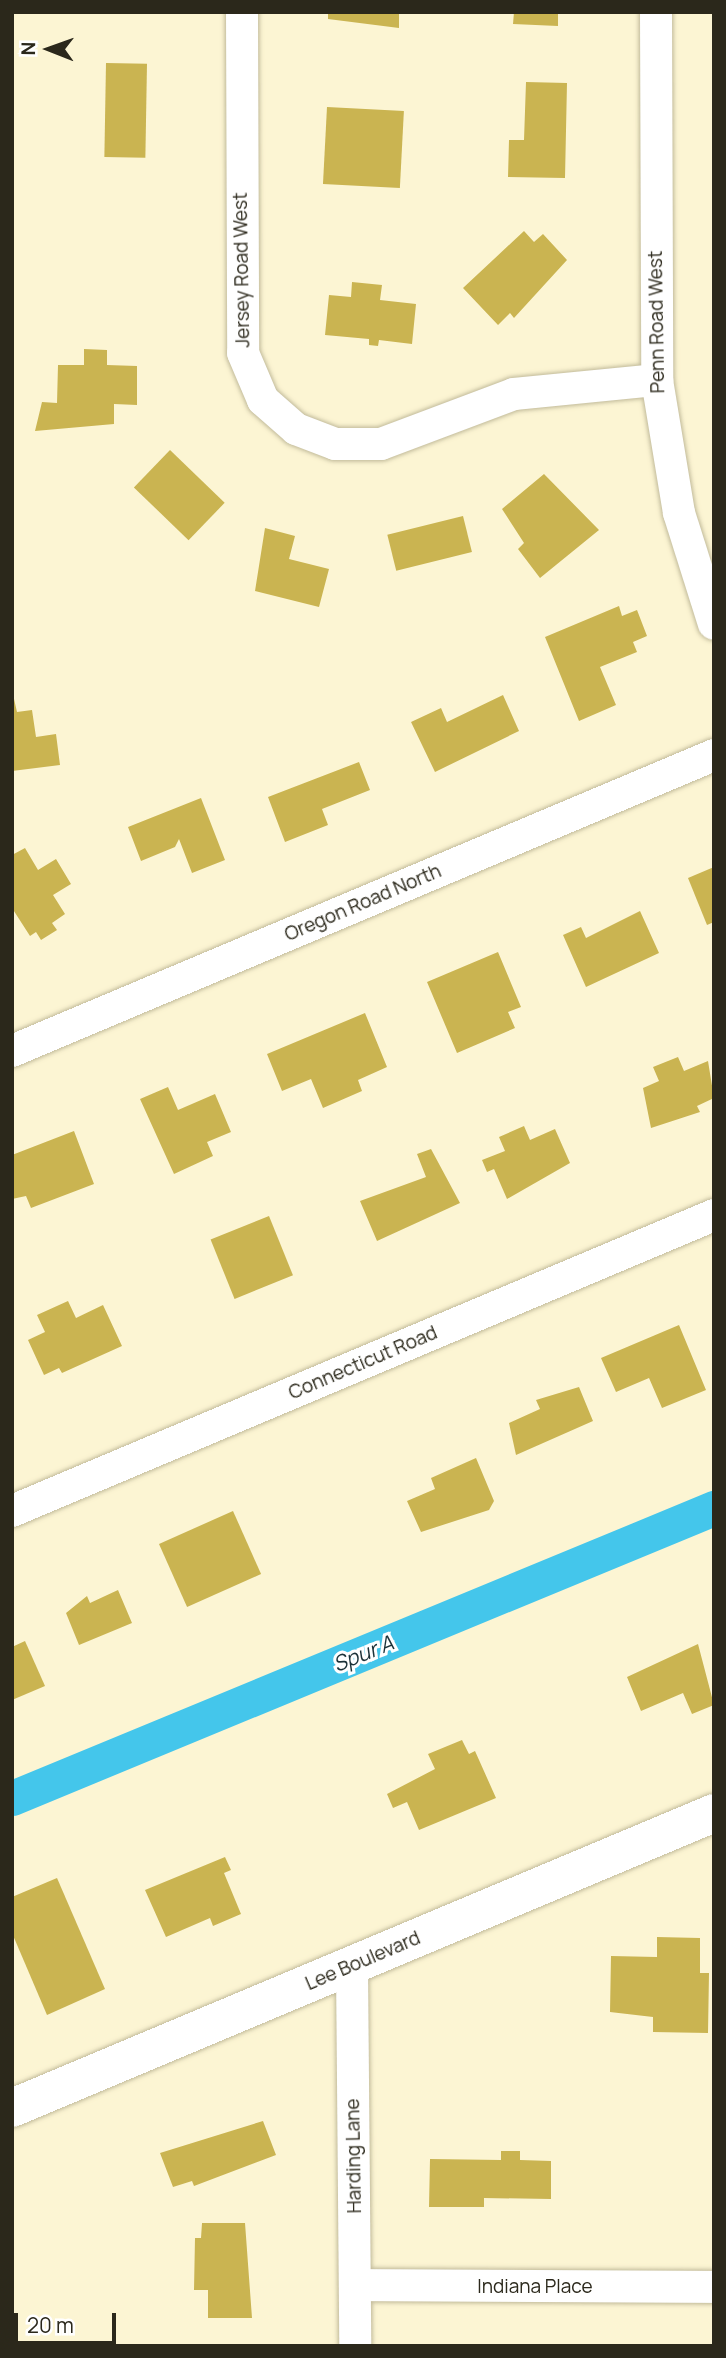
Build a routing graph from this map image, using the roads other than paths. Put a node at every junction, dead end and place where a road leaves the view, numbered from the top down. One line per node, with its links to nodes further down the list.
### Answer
1 (242, 12): 3 (street, Jersey Road West)
2 (656, 12): 3 (street, Penn Road West)
3 (657, 380): 4 (street, Penn Road West)
4 (714, 624)
5 (714, 755): 6 (street, Oregon Road North)
6 (12, 1051)
7 (714, 1215): 8 (street, Connecticut Road)
8 (12, 1511)
9 (714, 1813): 10 (main road, Lee Boulevard)
10 (352, 1967): 11 (main road, Lee Boulevard); 12 (street, Harding Lane)
11 (12, 2108)
12 (356, 2285): 13 (street, Indiana Place); 14 (street, Harding Lane)
13 (714, 2287)
14 (355, 2346)

